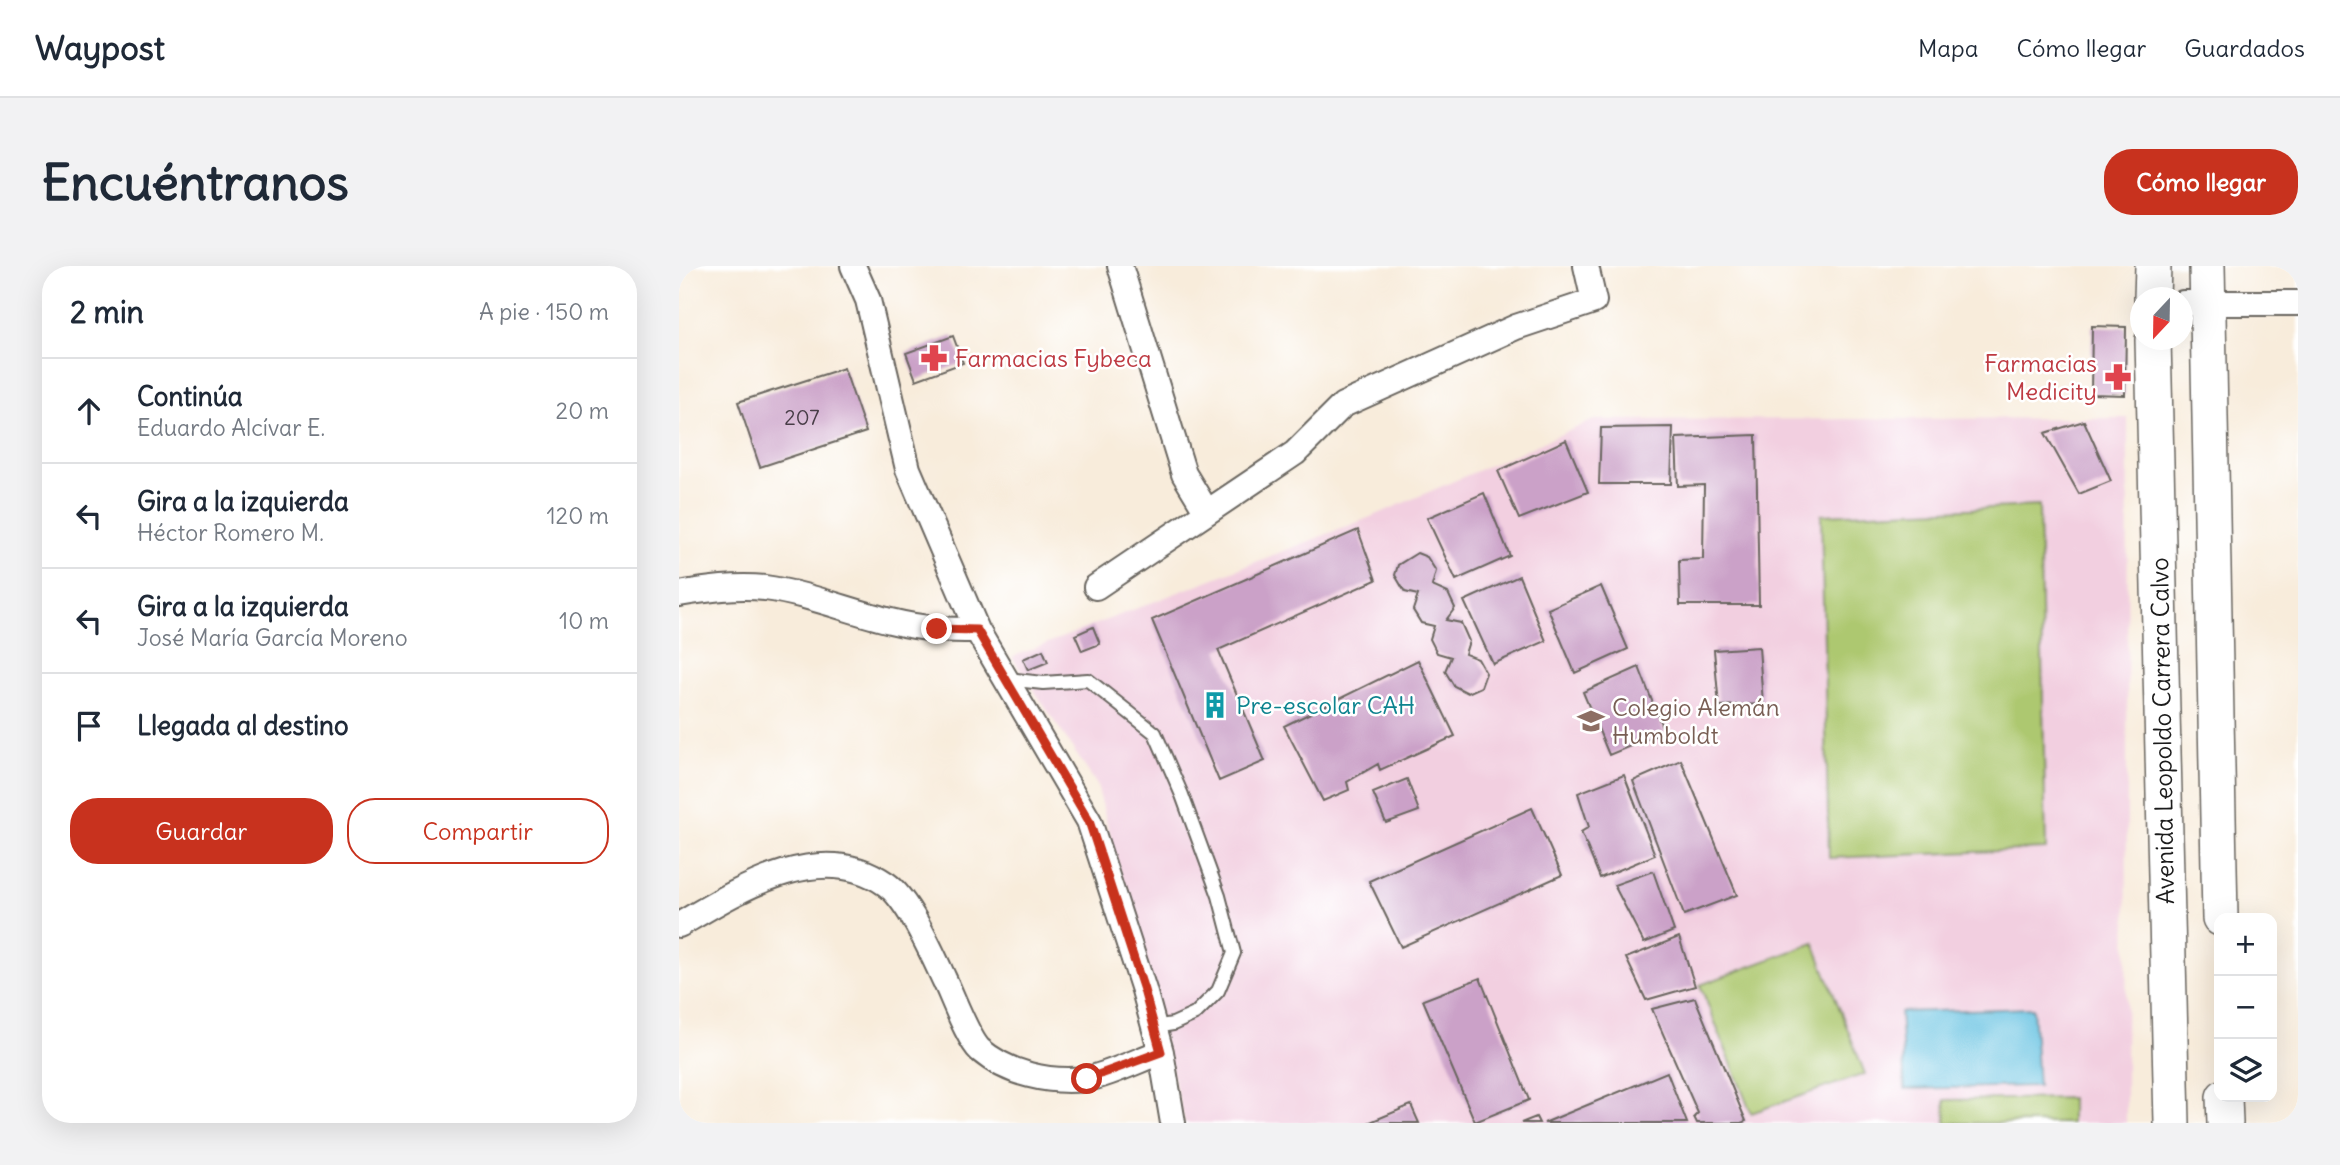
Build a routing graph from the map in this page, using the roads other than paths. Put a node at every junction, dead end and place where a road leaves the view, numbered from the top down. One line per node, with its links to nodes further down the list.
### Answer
1 (853, 266): 13 (street)
2 (1120, 266): 10 (street)
3 (1586, 266): 10 (street)
4 (2153, 266): 6 (main road)
5 (2207, 266): 7 (main road)
6 (2152, 287)
7 (2195, 303): 8 (street); 15 (main road)
8 (2298, 303)
9 (2153, 350): 21 (main road, Avenida Leopoldo Carrera Calvo)
10 (1207, 512): 11 (street)
11 (1096, 587)
12 (679, 594): 13 (street)
13 (977, 630): 14 (street)
14 (1006, 679): 17 (street); 17 (lane)
15 (2220, 913)
16 (679, 925): 18 (street)
17 (1154, 1027): 18 (street)
18 (1161, 1052): 20 (street)
19 (2224, 1102): 22 (main road)
20 (1173, 1123)
21 (2172, 1123)
22 (2224, 1123)

